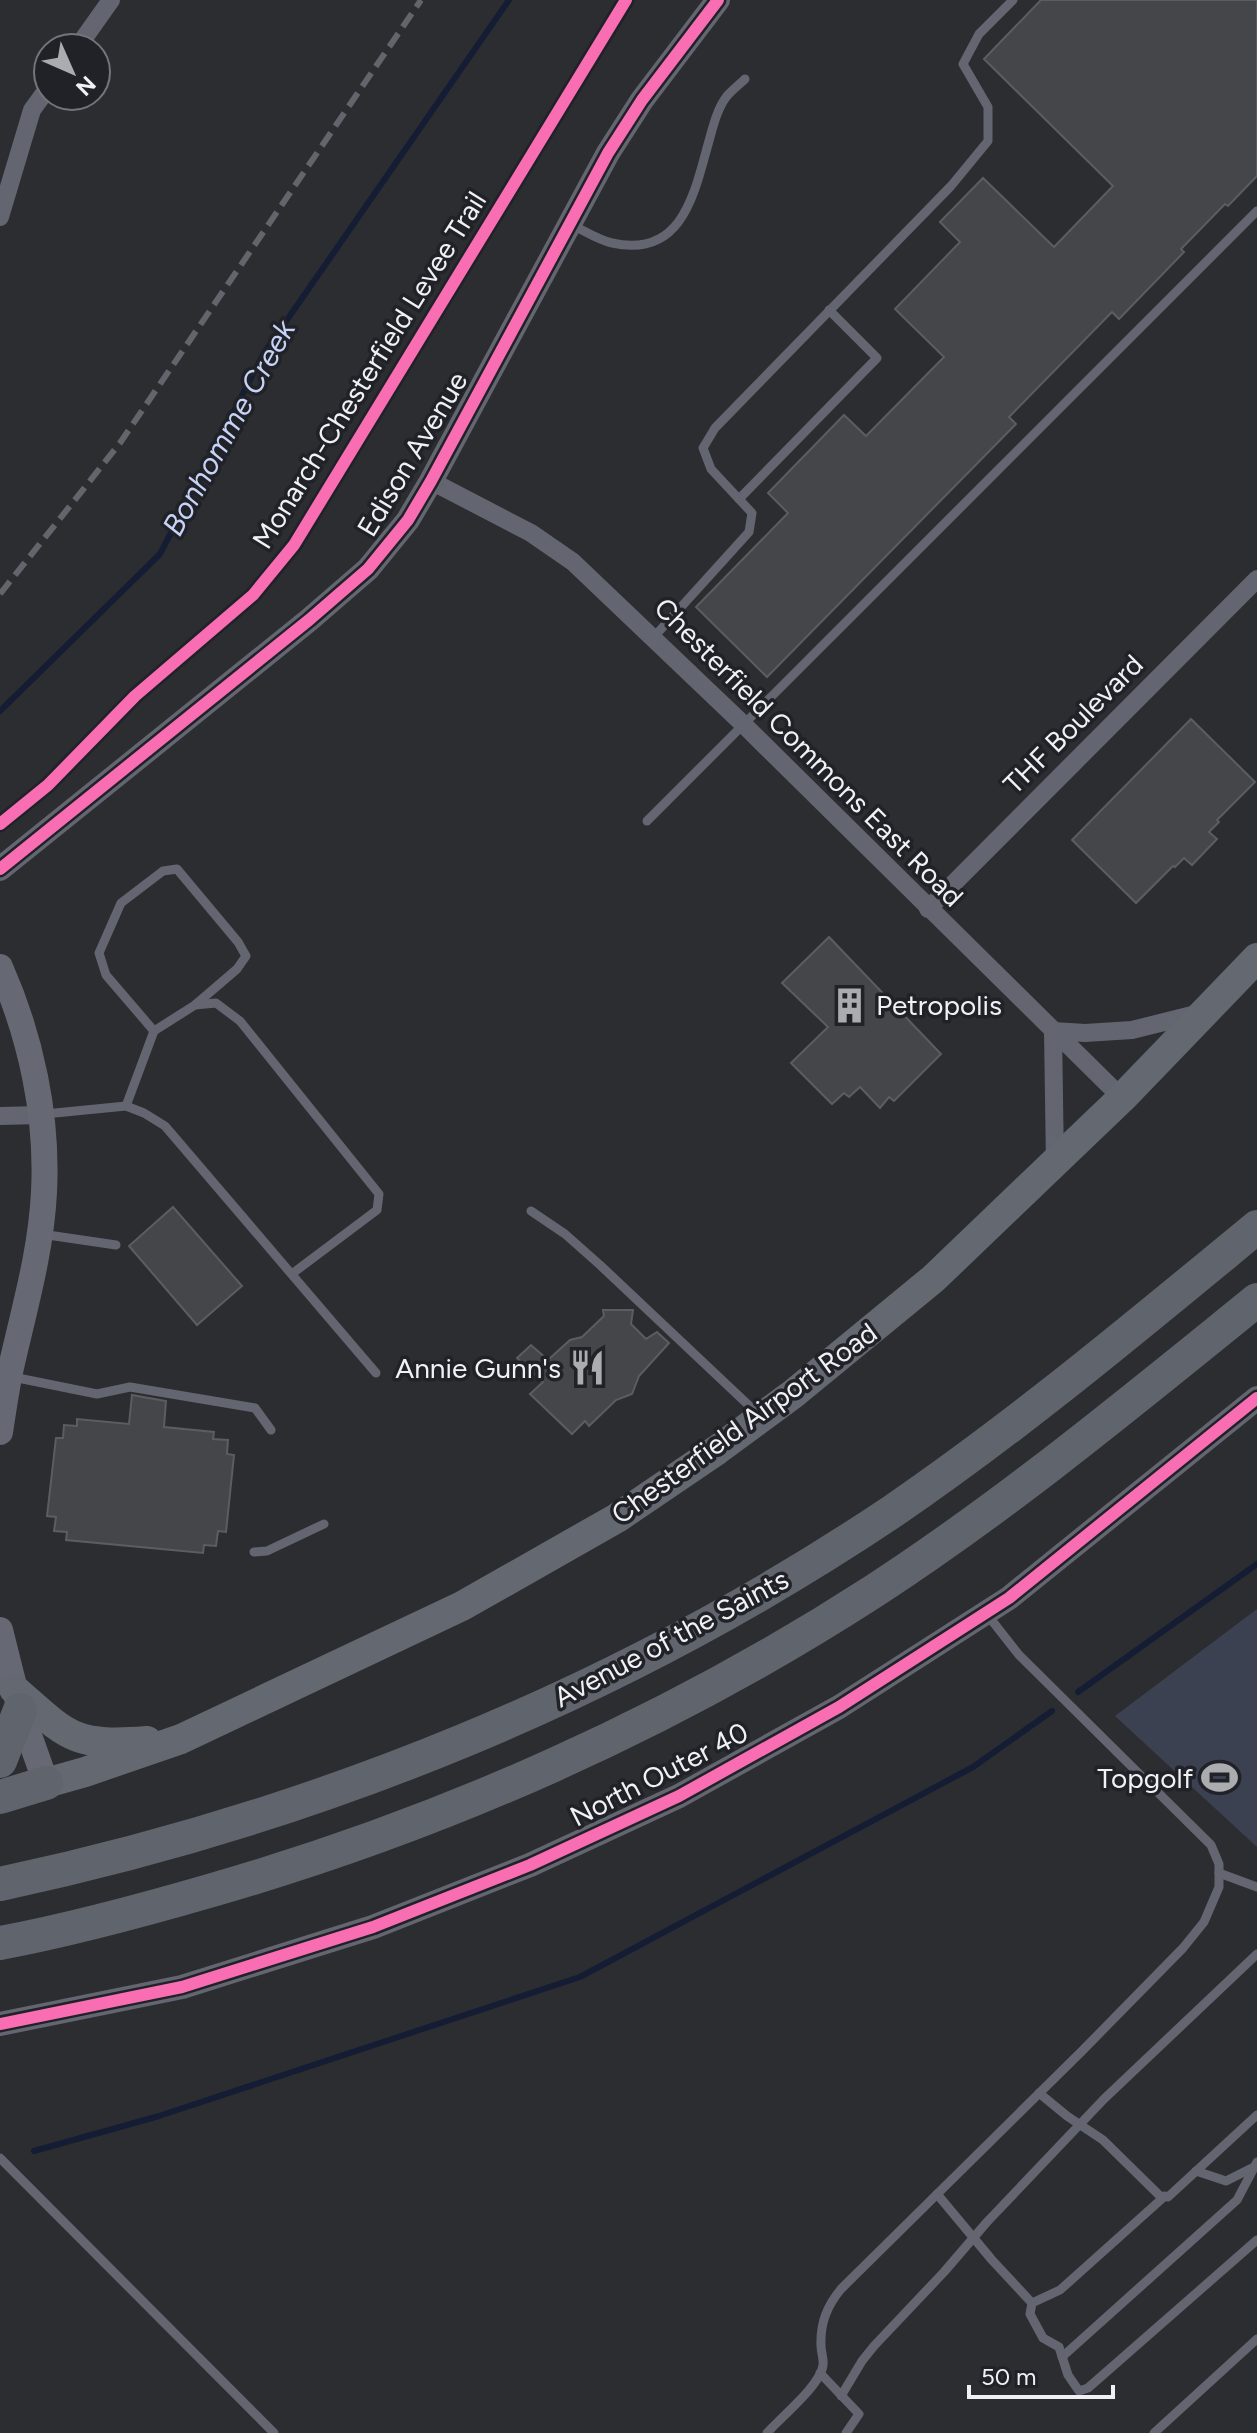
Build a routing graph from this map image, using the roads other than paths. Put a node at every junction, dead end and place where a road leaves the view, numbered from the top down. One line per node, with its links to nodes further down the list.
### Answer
1 (111, 0): 4 (street)
2 (718, 0): 9 (street, Edison Avenue)
3 (1013, 0): 10 (lane)
4 (88, 32)
5 (745, 79): 9 (lane)
6 (32, 110): 8 (street)
7 (1257, 211): 15 (lane)
8 (0, 217)
9 (569, 224): 11 (street, Edison Avenue)
10 (829, 310): 12 (lane); 12 (lane)
11 (431, 481): 14 (street, Chesterfield Commons East Road); 17 (street, Edison Avenue)
12 (739, 499): 14 (lane)
13 (1257, 579): 18 (street, THF Boulevard)
14 (653, 638): 15 (street, Chesterfield Commons East Road)
15 (744, 725): 16 (lane); 18 (street, Chesterfield Commons East Road)
16 (647, 821)
17 (0, 869)
18 (928, 909): 24 (street, Chesterfield Commons East Road)
19 (1257, 958): 22 (main road, Chesterfield Airport Road)
20 (0, 967): 27 (main road)
21 (195, 1005): 23 (lane); 23 (lane); 34 (lane)
22 (1204, 1011): 24 (street); 25 (main road, Chesterfield Airport Road)
23 (154, 1031): 26 (lane)
24 (1053, 1031): 25 (street, Chesterfield Commons East Road); 29 (street)
25 (1122, 1098): 29 (main road, Chesterfield Airport Road)
26 (126, 1106): 27 (lane); 34 (lane)
27 (41, 1115): 28 (street); 32 (main road)
28 (0, 1116)
29 (1055, 1164): 39 (main road, Chesterfield Airport Road)
30 (531, 1211): 39 (lane)
31 (1257, 1227): 52 (highway, Avenue of the Saints)
32 (39, 1233): 33 (lane); 36 (main road)
33 (116, 1245)
34 (293, 1273): 37 (lane)
35 (1257, 1300): 54 (highway, Avenue of the Saints)
36 (7, 1372): 40 (lane); 41 (main road)
37 (376, 1373)
38 (1257, 1398): 44 (street, North Outer 40)
39 (762, 1417): 47 (main road, Chesterfield Airport Road)
40 (271, 1430)
41 (0, 1432)
42 (324, 1524): 43 (lane)
43 (254, 1552)
44 (985, 1612): 51 (lane); 56 (street, North Outer 40)
45 (0, 1630): 46 (main road)
46 (17, 1699): 47 (main road); 48 (highway); 49 (main road)
47 (181, 1739): 49 (main road, Chesterfield Airport Road)
48 (0, 1761)
49 (46, 1783): 50 (highway)
50 (0, 1797)
51 (1219, 1873): 53 (lane); 57 (lane)
52 (0, 1884)
53 (1257, 1887)
54 (0, 1943)
55 (1257, 1954): 59 (lane)
56 (0, 2024)
57 (1039, 2093): 59 (lane); 63 (lane)
58 (1257, 2115): 62 (lane)
59 (1080, 2125): 64 (lane); 65 (lane)
60 (0, 2158): 72 (lane)
61 (1256, 2164): 62 (lane); 69 (lane)
62 (1196, 2171): 64 (lane)
63 (937, 2194): 65 (lane); 70 (lane)
64 (1165, 2196): 67 (lane)
65 (973, 2238): 67 (lane); 71 (lane)
66 (1257, 2240): 69 (lane)
67 (1032, 2303): 69 (lane)
68 (1257, 2339): 75 (lane)
69 (1062, 2357)
70 (820, 2373): 71 (lane); 73 (lane)
71 (841, 2396): 74 (lane)
72 (274, 2433)
73 (767, 2433)
74 (846, 2433)
75 (1154, 2433)

